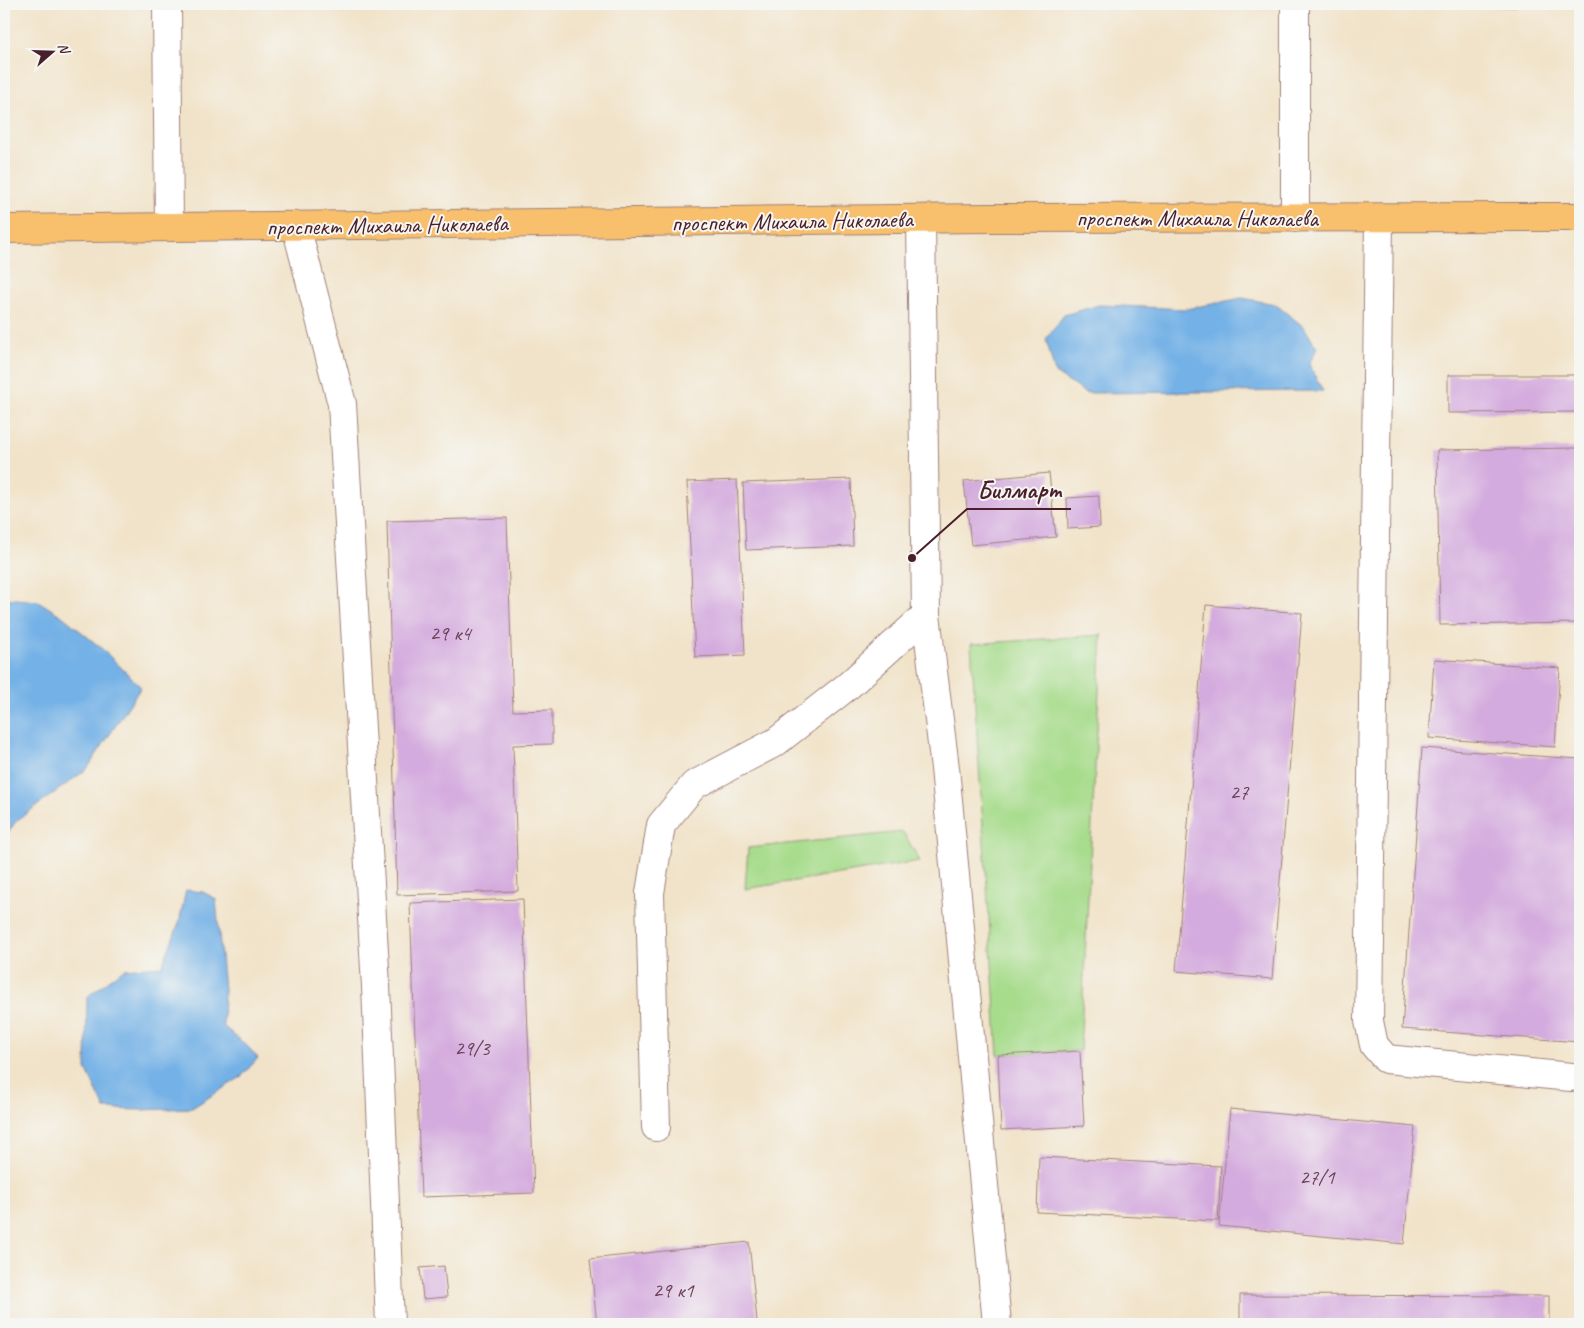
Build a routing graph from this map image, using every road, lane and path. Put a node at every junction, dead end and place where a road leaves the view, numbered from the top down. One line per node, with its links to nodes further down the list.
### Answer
1 (167, 4): 8 (street)
2 (1295, 4): 4 (street)
3 (1580, 217): 5 (main road, проспект Михаила Николаева)
4 (1295, 218): 5 (main road, проспект Михаила Николаева); 6 (main road, проспект Михаила Николаева)
5 (1379, 218): 11 (street)
6 (921, 219): 7 (main road, проспект Михаила Николаева); 10 (street)
7 (296, 226): 8 (main road, проспект Михаила Николаева); 13 (street)
8 (169, 227): 9 (main road, проспект Михаила Николаева)
9 (4, 229)
10 (926, 615): 12 (street); 14 (street)
11 (1571, 1077)
12 (656, 1127)
13 (390, 1324)
14 (997, 1324)

